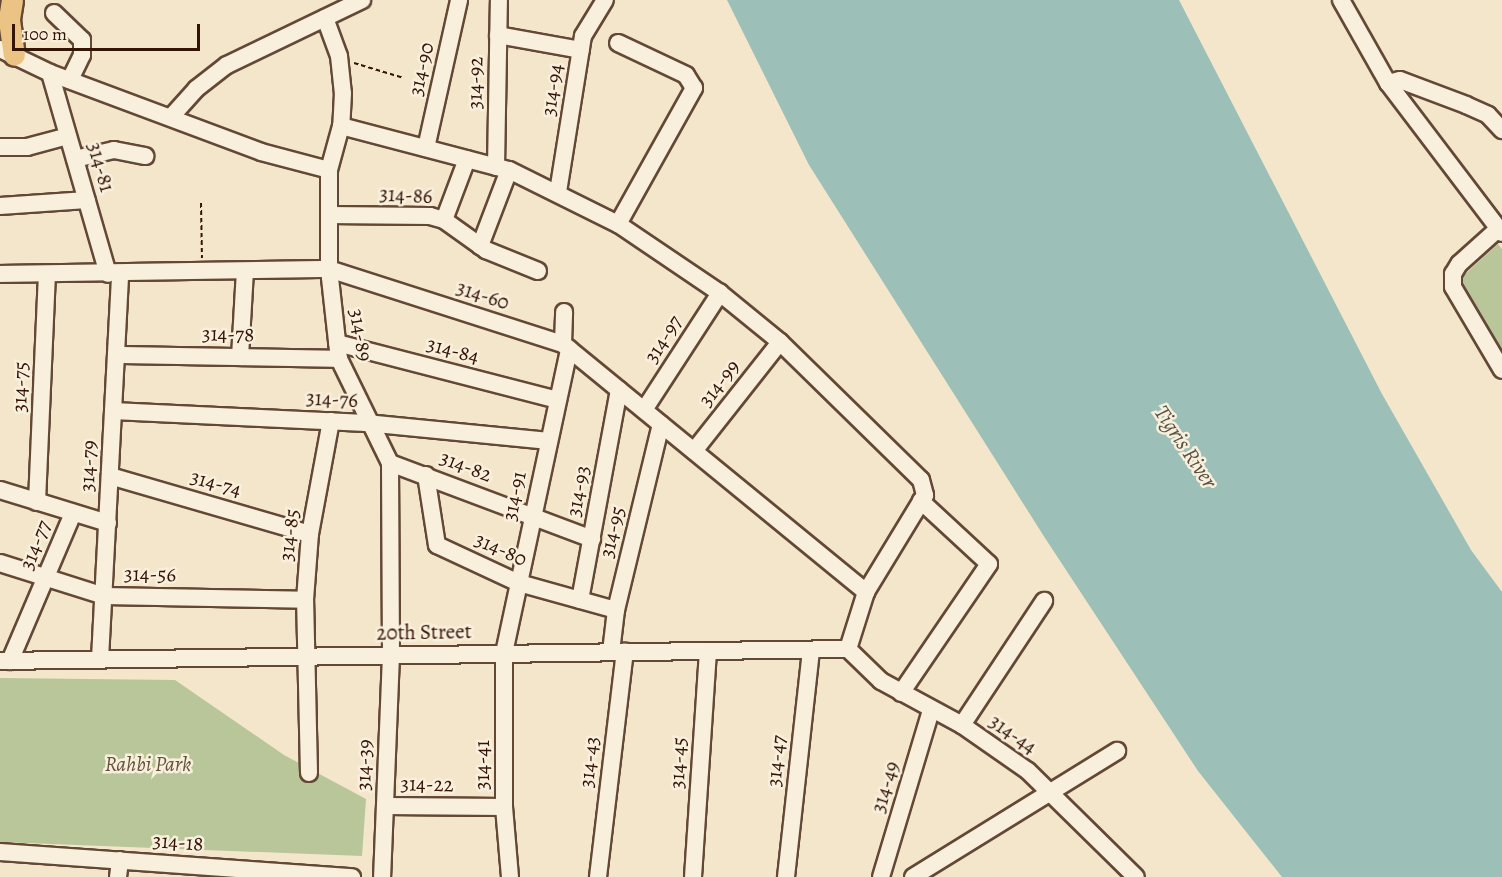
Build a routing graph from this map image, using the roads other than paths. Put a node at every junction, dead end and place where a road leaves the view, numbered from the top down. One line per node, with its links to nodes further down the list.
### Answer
1 (12, 0): 12 (main road)
2 (362, 0): 8 (street)
3 (459, 0): 21 (street, 314-90)
4 (499, 0): 9 (street, 314-92)
5 (605, 0): 11 (street, 314-94)
6 (1341, 0): 15 (street)
7 (54, 13): 14 (street)
8 (325, 18): 16 (street); 17 (street, 314-89)
9 (498, 35): 11 (street); 25 (street, 314-92)
10 (618, 43): 32 (street)
11 (581, 50): 27 (street, 314-94)
12 (7, 52): 13 (street)
13 (50, 73): 14 (street); 19 (street, 314-81)
14 (70, 80): 16 (street)
15 (1388, 83): 18 (street); 33 (street)
16 (171, 117): 26 (street)
17 (341, 126): 21 (street); 26 (street, 314-89)
18 (1502, 130)
19 (68, 136): 20 (street); 23 (street, 314-81)
20 (0, 147)
21 (426, 148): 24 (street)
22 (145, 156): 23 (street)
23 (75, 159): 28 (street, 314-81)
24 (467, 159): 25 (street); 31 (street)
25 (502, 168): 27 (street); 34 (street)
26 (329, 170): 30 (street, 314-89)
27 (558, 192): 32 (street)
28 (87, 200): 29 (street); 40 (street, 314-81)
29 (0, 206)
30 (329, 215): 31 (street, 314-86); 35 (street, 314-89)
31 (444, 220): 34 (street, 314-86)
32 (618, 224): 41 (street)
33 (1500, 231): 48 (street)
34 (480, 246): 37 (street, 314-86)
35 (329, 269): 36 (street, 314-60); 44 (street, 314-60); 45 (street, 314-89)
36 (245, 271): 40 (street, 314-60); 47 (street)
37 (538, 271)
38 (0, 274): 39 (street, 314-60)
39 (47, 274): 40 (street, 314-60); 63 (street, 314-75)
40 (114, 274): 46 (street, 314-79)
41 (720, 293): 43 (street); 51 (street, 314-97)
42 (564, 312): 44 (street, 314-91)
43 (780, 342): 57 (street, 314-99); 62 (street)
44 (566, 346): 49 (street, 314-60); 50 (street, 314-91)
45 (338, 351): 47 (street, 314-78); 50 (street, 314-84); 54 (street, 314-89)
46 (116, 355): 47 (street, 314-78); 52 (street, 314-79)
47 (240, 357)
48 (1502, 370)
49 (619, 390): 51 (street, 314-60); 68 (street, 314-93)
50 (558, 400): 56 (street, 314-91)
51 (644, 410): 55 (street, 314-60)
52 (113, 411): 53 (street, 314-76); 60 (street, 314-79)
53 (331, 421): 54 (street, 314-76); 67 (street, 314-85)
54 (366, 423): 56 (street, 314-76); 58 (street, 314-89)
55 (661, 424): 57 (street, 314-60); 77 (street, 314-95)
56 (549, 441): 65 (street, 314-91)
57 (694, 451): 72 (street, 314-60)
58 (390, 464): 59 (street, 314-82); 83 (street)
59 (426, 475): 65 (street, 314-82); 71 (street, 314-80)
60 (110, 476): 66 (street, 314-79); 67 (street, 314-74)
61 (0, 490): 63 (street)
62 (921, 501): 72 (street); 87 (street)
63 (37, 502): 64 (street)
64 (73, 513): 66 (street); 70 (street, 314-77)
65 (533, 516): 68 (street, 314-82); 71 (street, 314-91)
66 (108, 524): 73 (street, 314-79)
67 (310, 534): 74 (street, 314-85)
68 (591, 539): 75 (street, 314-93)
69 (0, 562): 70 (street, 314-56)
70 (46, 579): 73 (street, 314-56); 86 (street, 314-77)
71 (519, 583): 75 (street, 314-80); 82 (street, 314-91)
72 (866, 592): 78 (street)
73 (104, 596): 74 (street, 314-56); 85 (street, 314-79)
74 (305, 600): 84 (street, 314-85)
75 (580, 600): 77 (street, 314-80)
76 (1044, 601): 89 (street)
77 (616, 610): 81 (street, 314-95)
78 (848, 649): 79 (street, 20th Street); 87 (street, 314-44)
79 (811, 650): 80 (street, 20th Street); 102 (street, 314-47)
80 (708, 651): 81 (street, 20th Street); 101 (street, 314-45)
81 (618, 652): 82 (street, 20th Street); 100 (street, 314-43)
82 (504, 653): 83 (street, 20th Street); 94 (street, 314-41)
83 (391, 655): 84 (street, 20th Street); 93 (street, 314-39)
84 (309, 656): 85 (street, 20th Street); 91 (street, 314-85)
85 (100, 659): 86 (street, 20th Street)
86 (5, 661)
87 (901, 693): 88 (street, 314-44)
88 (931, 710): 89 (street, 314-44); 103 (street, 314-49)
89 (962, 725): 92 (street, 314-44)
90 (1117, 751): 92 (street)
91 (309, 773)
92 (1051, 791): 104 (street); 105 (street, 314-44)
93 (385, 806): 94 (street, 314-22); 98 (street, 314-39)
94 (504, 807): 99 (street, 314-41)
95 (0, 852): 96 (street, 314-18)
96 (119, 869): 97 (street, 314-18)
97 (352, 877)
98 (382, 877)
99 (510, 877)
100 (598, 877)
101 (693, 877)
102 (786, 877)
103 (881, 877)
104 (914, 877)
105 (1136, 877)

